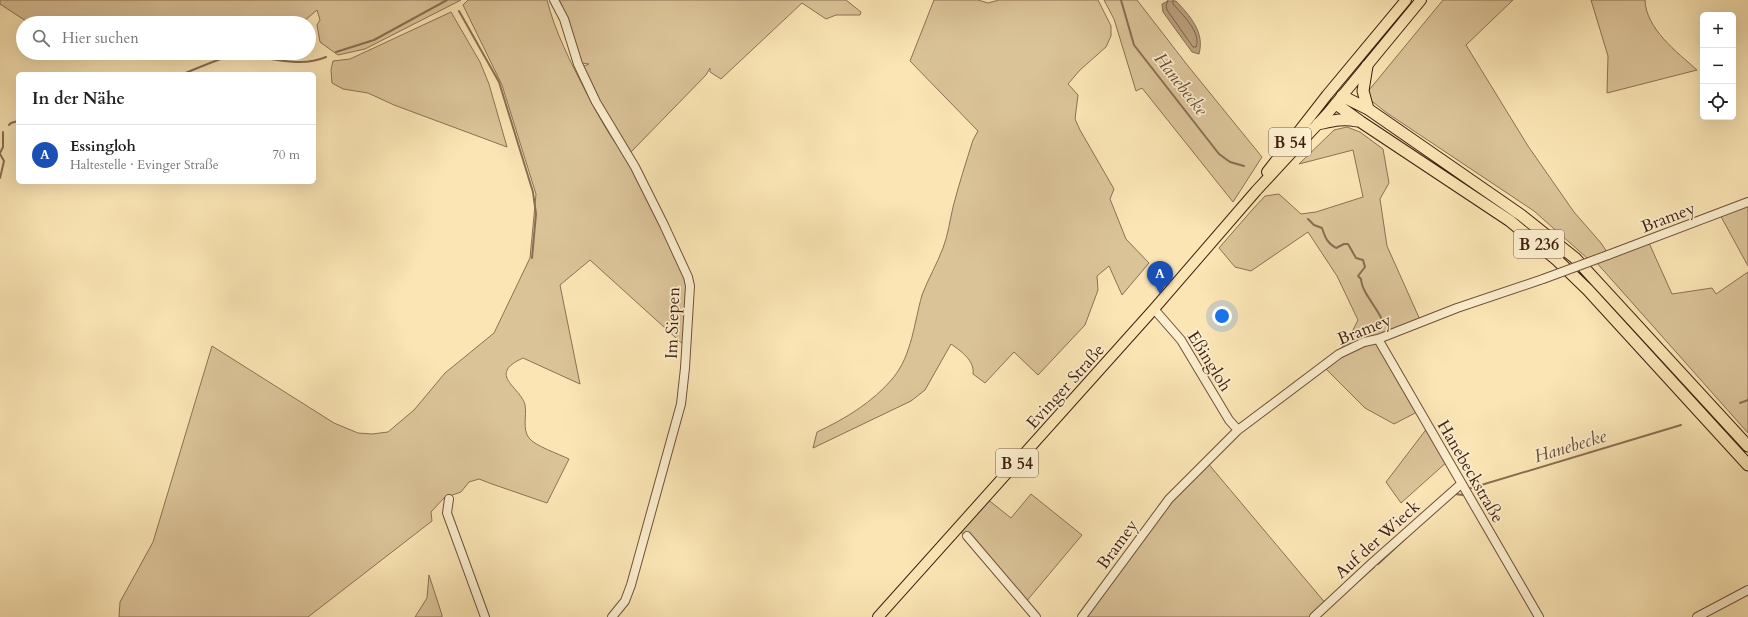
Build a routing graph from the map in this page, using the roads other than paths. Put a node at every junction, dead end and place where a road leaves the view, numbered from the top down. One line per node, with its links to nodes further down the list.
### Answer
1 (554, 0): 21 (street, Im Siepen)
2 (1406, 0): 5 (main road, B 54)
3 (1421, 0): 4 (main road, B 54)
4 (1367, 66): 5 (main road, B 54); 6 (highway)
5 (1335, 95): 6 (highway, B 236); 7 (highway, B 236); 8 (main road, B 54); 9 (main road, B 54)
6 (1368, 109): 14 (highway, B 236)
7 (1361, 122): 8 (highway); 15 (highway, B 236)
8 (1318, 124): 9 (main road, B 54)
9 (1256, 191): 11 (main road, Evinger Straße / B 54)
10 (1748, 202): 12 (street, Bramey, bridge)
11 (1154, 309): 13 (street, Eßingloh); 22 (main road, Evinger Straße / B 54)
12 (1378, 339): 13 (street, Bramey); 16 (street, Hanebeckstraße)
13 (1238, 430): 24 (street, Bramey)
14 (1748, 446)
15 (1748, 465)
16 (1461, 484): 25 (street, Auf der Wieck); 26 (street, Hanebeckstraße)
17 (449, 499): 20 (street)
18 (967, 536): 23 (street)
19 (1748, 590): 27 (street)
20 (485, 617)
21 (612, 617)
22 (878, 617)
23 (1036, 617)
24 (1082, 617)
25 (1314, 617)
26 (1539, 617)
27 (1697, 617)

